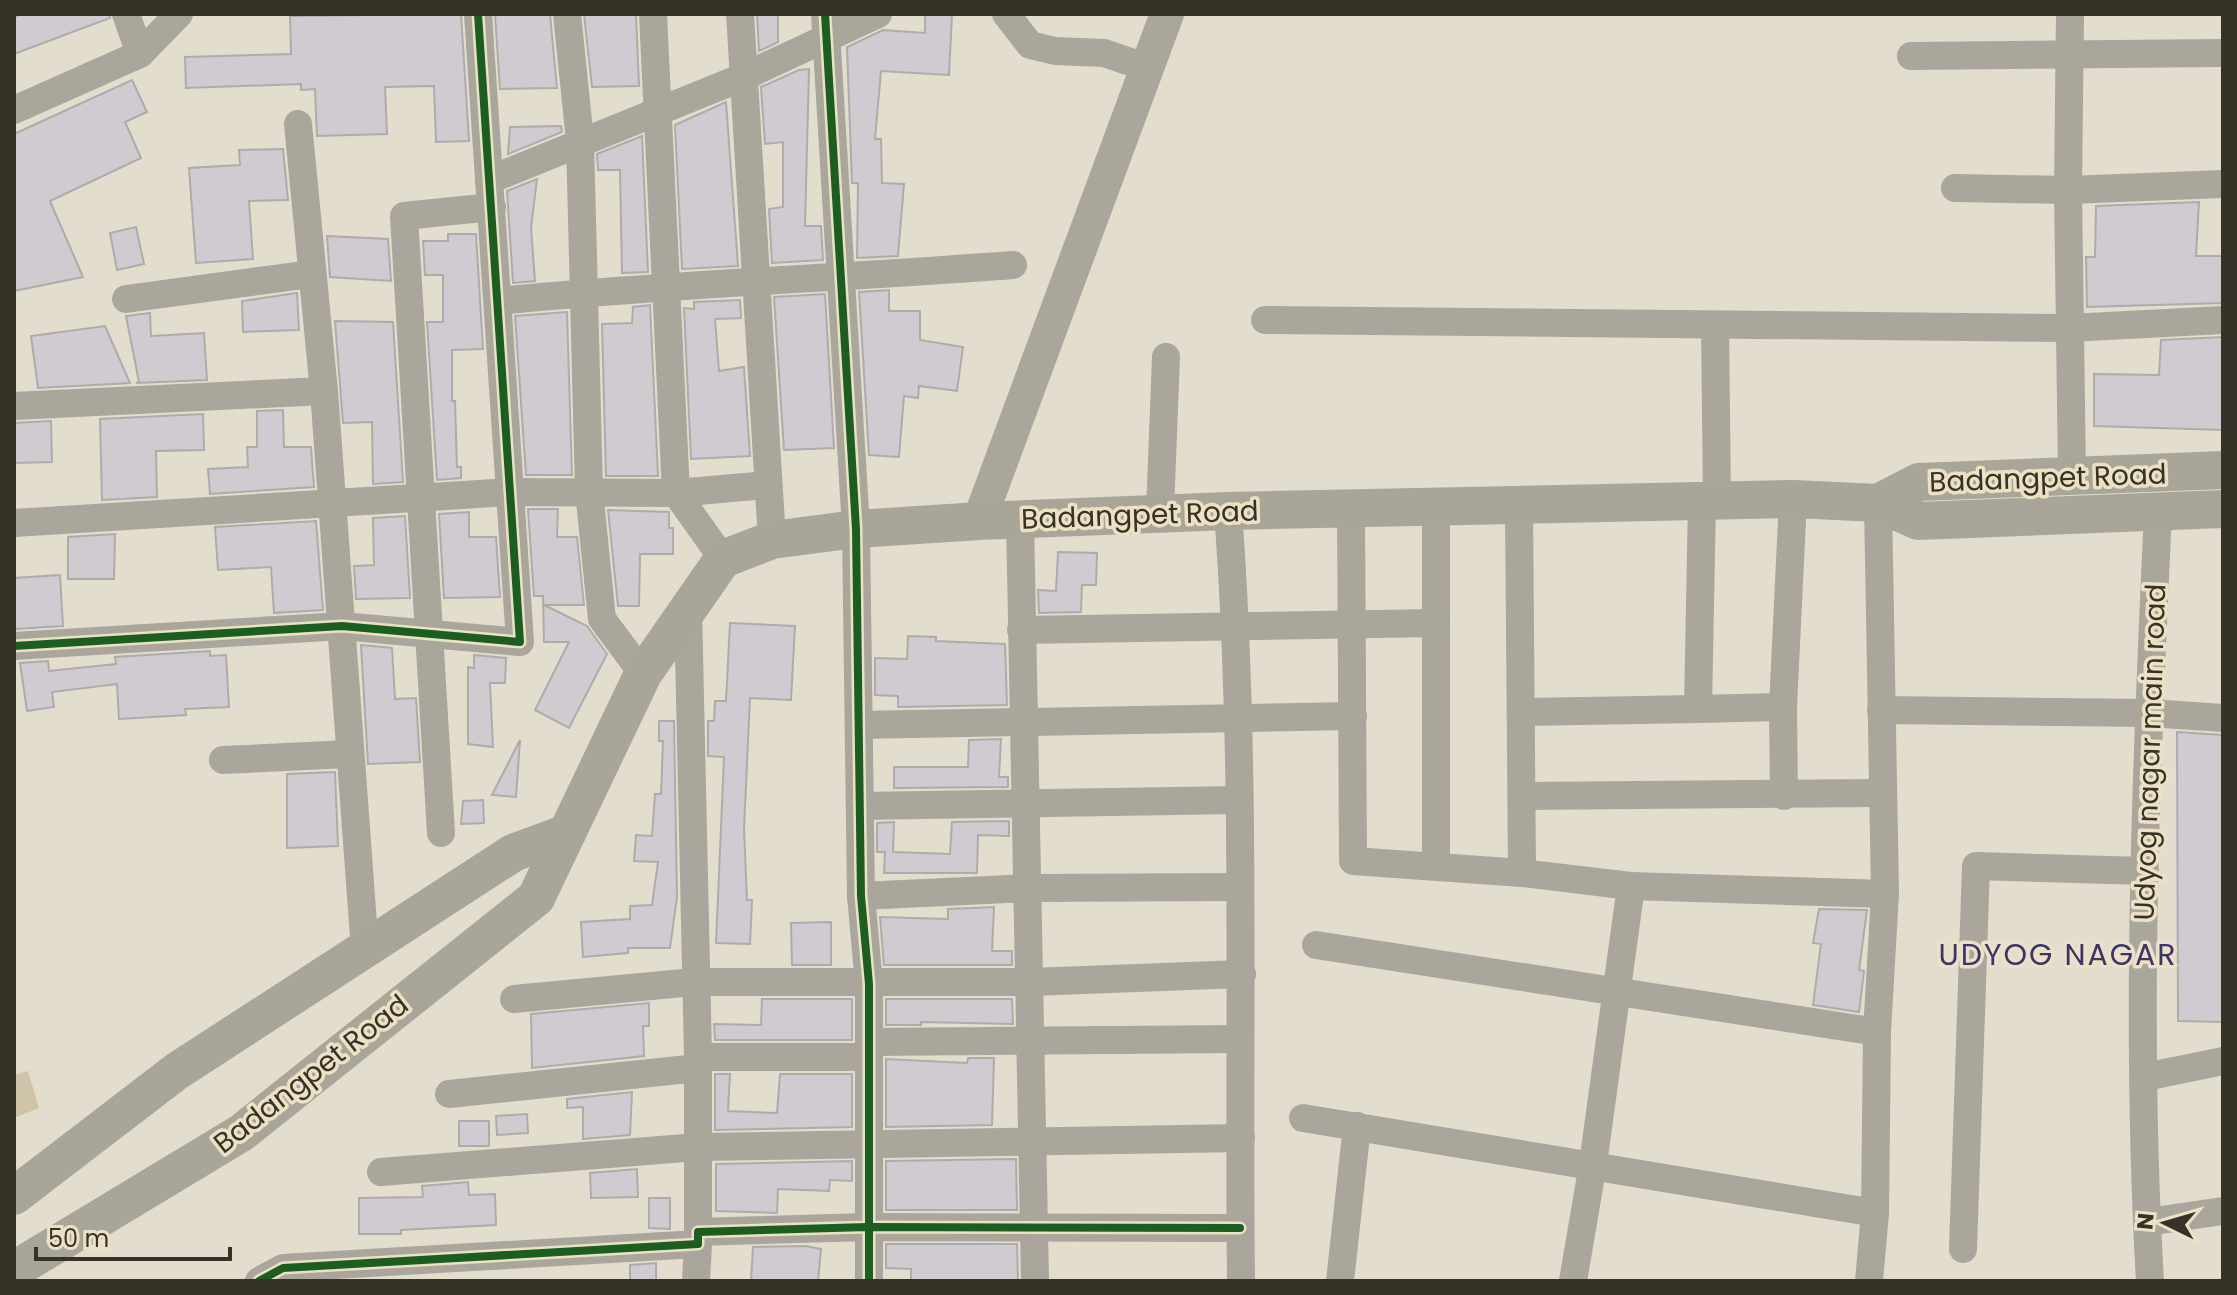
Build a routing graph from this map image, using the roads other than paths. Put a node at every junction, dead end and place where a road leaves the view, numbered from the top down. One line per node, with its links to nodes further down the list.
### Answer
1 (126, 14): 12 (street)
2 (179, 14): 12 (street)
3 (478, 14): 25 (street)
4 (567, 14): 21 (street)
5 (653, 14): 19 (street)
6 (740, 14): 17 (street)
7 (878, 14): 11 (street)
8 (1006, 14): 16 (street)
9 (1167, 14): 16 (street)
10 (2070, 14): 13 (street)
11 (826, 25): 17 (street); 28 (street)
12 (150, 35): 18 (street)
13 (2068, 53): 14 (street); 15 (street); 24 (street)
14 (2223, 53)
15 (1911, 56)
16 (1148, 68): 60 (street)
17 (743, 77): 19 (street); 29 (street)
18 (14, 110)
19 (659, 110): 21 (street); 30 (street)
20 (298, 124): 27 (street)
21 (580, 141): 25 (street); 31 (street)
22 (2223, 184): 24 (street)
23 (1955, 188): 24 (street)
24 (2068, 190): 37 (street)
25 (490, 194): 33 (street); 47 (street)
26 (1013, 265): 28 (street)
27 (311, 274): 32 (street); 39 (street)
28 (841, 278): 29 (street); 62 (street)
29 (754, 280): 30 (street); 43 (street)
30 (665, 287): 31 (street); 46 (street)
31 (585, 292): 33 (street); 44 (street)
32 (126, 299)
33 (498, 301): 45 (street)
34 (1265, 320): 36 (street)
35 (2223, 320): 37 (street)
36 (1715, 325): 37 (street); 49 (street)
37 (2069, 328): 42 (street)
38 (1166, 357): 57 (street)
39 (324, 391): 40 (street); 50 (street)
40 (14, 406)
41 (2223, 470): 42 (main road, Badangpet Road)
42 (2072, 476): 51 (main road, Badangpet Road)
43 (767, 485): 46 (street); 63 (street)
44 (589, 491): 45 (street); 46 (street); 73 (street)
45 (511, 492): 47 (street); 71 (street)
46 (676, 493): 64 (street)
47 (421, 498): 50 (street); 71 (street)
48 (1793, 499): 49 (main road, Badangpet Road); 51 (main road, Badangpet Road); 74 (street)
49 (1710, 502): 53 (main road, Badangpet Road); 75 (street)
50 (330, 503): 61 (street); 67 (street)
51 (1878, 503): 58 (main road, Badangpet Road); 76 (street)
52 (1436, 507): 53 (main road, Badangpet Road); 54 (main road, Badangpet Road); 66 (street)
53 (1519, 507): 77 (street)
54 (1351, 509): 56 (main road, Badangpet Road); 68 (street)
55 (2223, 509): 58 (main road, Badangpet Road)
56 (1228, 511): 57 (main road, Badangpet Road); 69 (street)
57 (1160, 512): 59 (main road, Badangpet Road)
58 (2158, 512): 78 (street, Udyog nagar main road)
59 (1020, 520): 60 (main road, Badangpet Road); 70 (street)
60 (979, 521): 62 (main road, Badangpet Road)
61 (14, 523)
62 (856, 529): 63 (main road, Badangpet Road); 83 (street)
63 (772, 540): 64 (main road, Badangpet Road)
64 (723, 559): 65 (main road, Badangpet Road)
65 (688, 607): 73 (main road, Badangpet Road); 105 (street)
66 (1436, 623): 68 (street); 94 (street)
67 (342, 626): 71 (street); 72 (street); 84 (street)
68 (1351, 626): 69 (street); 80 (street)
69 (1237, 629): 70 (street); 79 (street)
70 (1021, 630): 82 (street)
71 (429, 632): 92 (street)
72 (14, 646)
73 (643, 674): 93 (main road, Badangpet Road)
74 (1783, 707): 75 (street); 88 (street)
75 (1698, 709): 77 (street)
76 (1881, 710): 78 (street); 86 (street)
77 (1522, 712): 87 (street)
78 (2149, 713): 81 (street); 95 (street, Udyog nagar main road)
79 (1237, 715): 80 (street); 82 (street); 89 (street)
80 (1353, 716): 94 (street)
81 (2223, 718)
82 (1024, 719): 83 (street); 90 (street)
83 (859, 725): 91 (street)
84 (348, 754): 85 (street); 103 (street)
85 (223, 760)
86 (1881, 793): 88 (street); 100 (street)
87 (1523, 796): 88 (street); 96 (street)
88 (1784, 796)
89 (1239, 800): 90 (street); 98 (street)
90 (1024, 803): 91 (street); 99 (street)
91 (860, 806): 101 (street)
92 (441, 833)
93 (567, 833): 103 (main road); 135 (main road, Badangpet Road)
94 (1436, 865): 96 (street)
95 (2145, 871): 116 (street, Udyog nagar main road); 134 (street)
96 (1522, 873): 97 (street)
97 (1631, 886): 100 (street); 108 (street)
98 (1239, 887): 99 (street); 104 (street)
99 (1027, 888): 101 (street); 106 (street)
100 (1885, 894): 110 (street)
101 (861, 896): 107 (street)
102 (1316, 945): 108 (street)
103 (365, 951): 126 (main road)
104 (1242, 974): 106 (street); 111 (street)
105 (694, 982): 107 (street); 109 (street); 115 (street)
106 (1031, 982): 107 (street); 112 (street)
107 (869, 984): 113 (street)
108 (1615, 991): 110 (street); 124 (street)
109 (514, 999)
110 (1877, 1032): 128 (street)
111 (1239, 1039): 112 (street); 120 (street)
112 (1033, 1043): 113 (street); 121 (street)
113 (868, 1049): 115 (street); 122 (street)
114 (2223, 1061): 116 (street)
115 (698, 1063): 117 (street); 123 (street)
116 (2145, 1077): 129 (street, Udyog nagar main road)
117 (449, 1094)
118 (1303, 1118): 119 (street)
119 (1357, 1126): 124 (street); 141 (street)
120 (1241, 1138): 121 (street); 132 (street)
121 (1035, 1141): 122 (street); 131 (street)
122 (867, 1144): 123 (street); 130 (street)
123 (698, 1147): 125 (street); 133 (street)
124 (1593, 1164): 128 (street); 142 (street)
125 (381, 1172)
126 (14, 1196)
127 (2223, 1211): 129 (street)
128 (1875, 1213): 143 (street)
129 (2147, 1222): 144 (street, Udyog nagar main road)
130 (868, 1227): 131 (street); 133 (street); 138 (street)
131 (1036, 1228): 132 (street); 139 (street)
132 (1240, 1228): 140 (street)
133 (698, 1238): 136 (street); 137 (street)
134 (1963, 1249)
135 (14, 1270)
136 (259, 1281)
137 (696, 1281)
138 (869, 1281)
139 (1035, 1281)
140 (1241, 1281)
141 (1340, 1281)
142 (1573, 1281)
143 (1869, 1281)
144 (2150, 1281)

